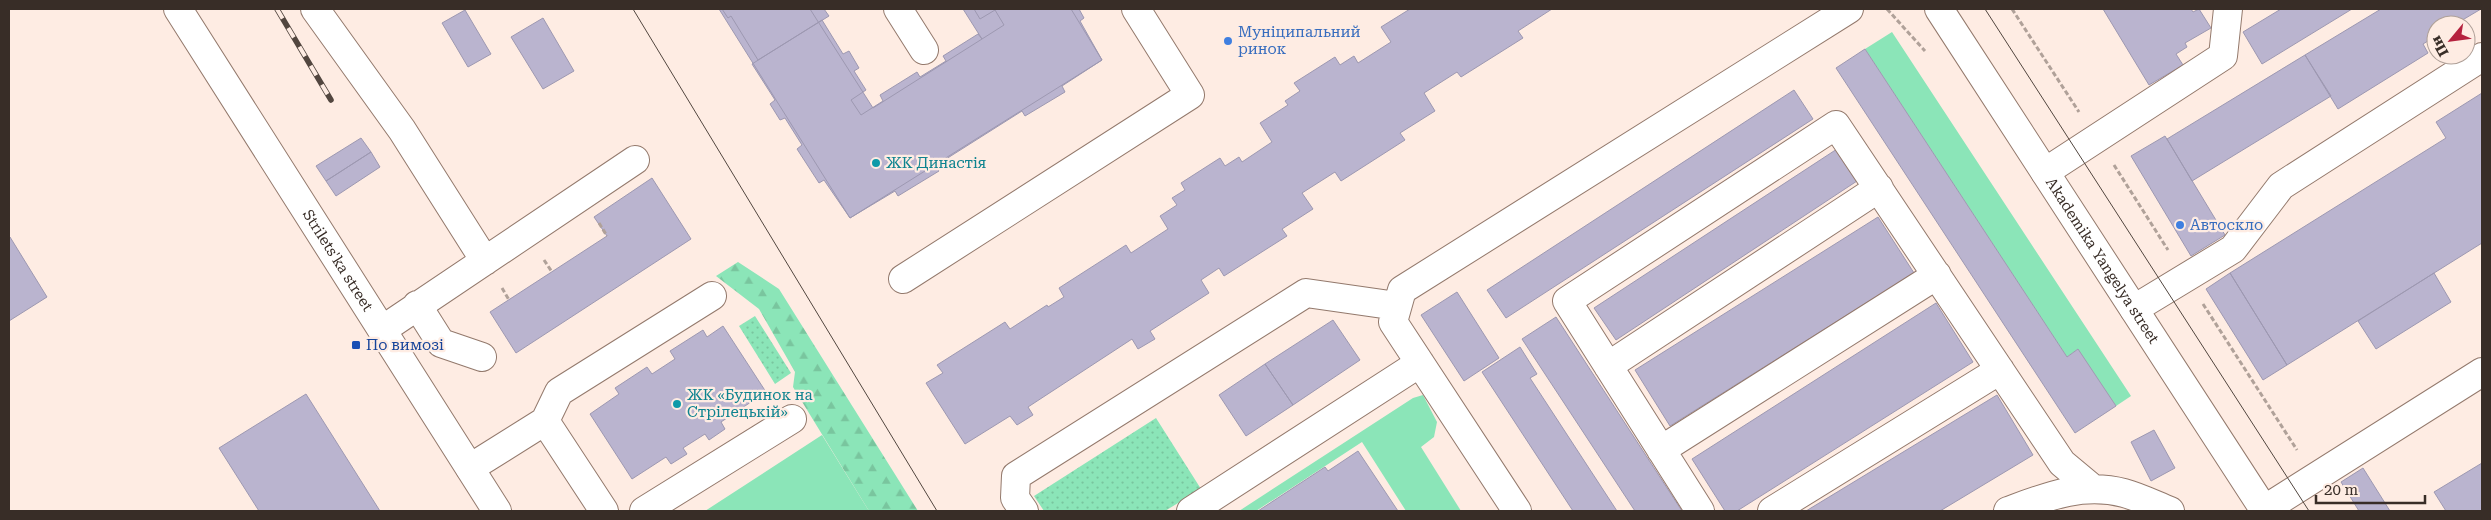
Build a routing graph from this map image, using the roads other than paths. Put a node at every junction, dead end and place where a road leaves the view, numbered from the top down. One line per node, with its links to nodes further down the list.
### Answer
1 (178, 9): 20 (main road, Strilets'ka street)
2 (315, 9): 13 (main road)
3 (898, 9): 8 (main road)
4 (1136, 9): 15 (main road)
5 (1849, 9): 18 (main road)
6 (1940, 9): 11 (main road, Akademika Yangelya street)
7 (2228, 9): 11 (main road)
8 (924, 50)
9 (2482, 57): 19 (main road)
10 (635, 160): 13 (main road)
11 (2045, 172): 19 (main road, Akademika Yangelya street)
12 (1879, 188): 14 (main road); 23 (main road); 23 (main road)
13 (485, 261): 17 (main road)
14 (1937, 275): 24 (main road); 28 (main road)
15 (902, 278)
16 (712, 296): 27 (main road)
17 (417, 305): 20 (main road); 21 (main road)
18 (1397, 306): 22 (main road); 34 (main road)
19 (2134, 309): 41 (main road, Akademika Yangelya street)
20 (382, 330): 29 (main road, Strilets'ka street)
21 (482, 357)
22 (1420, 363): 35 (main road); 36 (main road)
23 (1608, 366): 28 (main road)
24 (2000, 370): 30 (main road); 38 (main road)
25 (2482, 372): 41 (main road)
26 (792, 419): 33 (main road)
27 (545, 421): 29 (main road); 32 (main road)
28 (1661, 450): 37 (main road)
29 (470, 468): 31 (main road, Strilets'ka street)
30 (2092, 488): 39 (main road); 40 (main road)
31 (497, 511)
32 (604, 511)
33 (644, 511)
34 (1024, 511)
35 (1191, 511)
36 (1517, 511)
37 (1700, 511)
38 (1772, 511)
39 (2008, 511)
40 (2170, 511)
41 (2264, 511)

